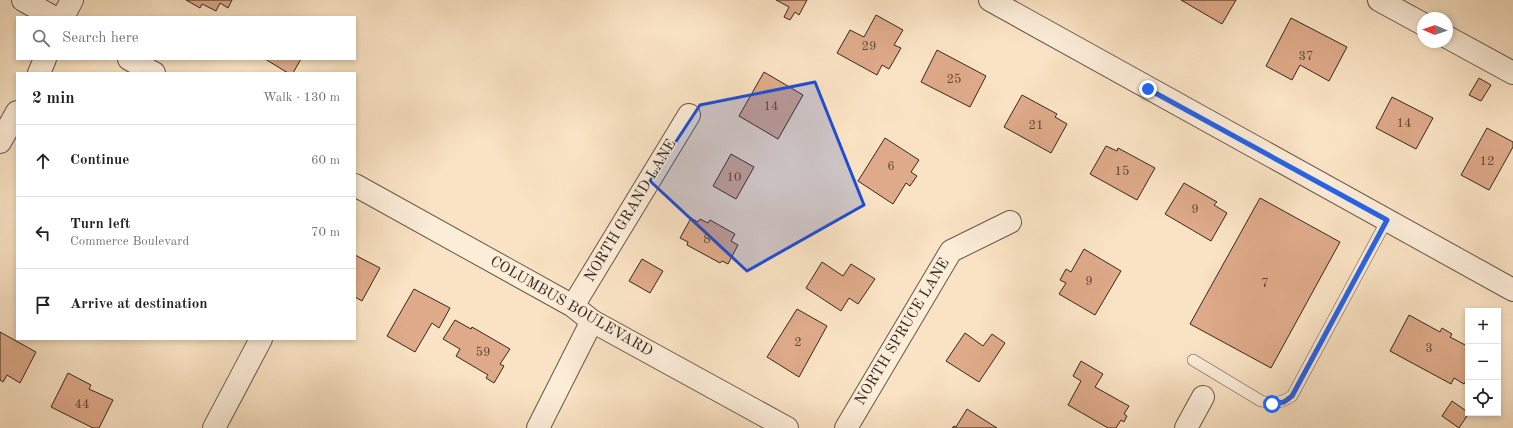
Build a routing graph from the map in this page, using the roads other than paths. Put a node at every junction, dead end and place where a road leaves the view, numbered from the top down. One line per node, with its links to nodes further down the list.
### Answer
1 (23, 0): 5 (street)
2 (72, 0): 6 (street)
3 (990, 0): 18 (street)
4 (1379, 0): 7 (street)
5 (51, 16)
6 (64, 16)
7 (1417, 21)
8 (1453, 40): 13 (street)
9 (45, 60): 11 (street)
10 (131, 60): 12 (street)
11 (39, 72)
12 (152, 72)
13 (1513, 73)
14 (16, 114): 16 (street)
15 (689, 115): 21 (street, NORTH GRAND LANE)
16 (0, 142)
17 (356, 186): 21 (street, COLUMBUS BOULEVARD)
18 (1387, 220): 20 (street); 24 (lane)
19 (1010, 222): 29 (street, NORTH SPRUCE LANE)
20 (1513, 290)
21 (573, 306): 22 (street, COLUMBUS BOULEVARD)
22 (592, 321): 27 (street); 28 (street, COLUMBUS BOULEVARD)
23 (260, 340): 26 (street)
24 (1193, 360)
25 (1203, 397): 30 (street)
26 (214, 428)
27 (538, 428)
28 (787, 428)
29 (846, 428)
30 (1186, 428)

